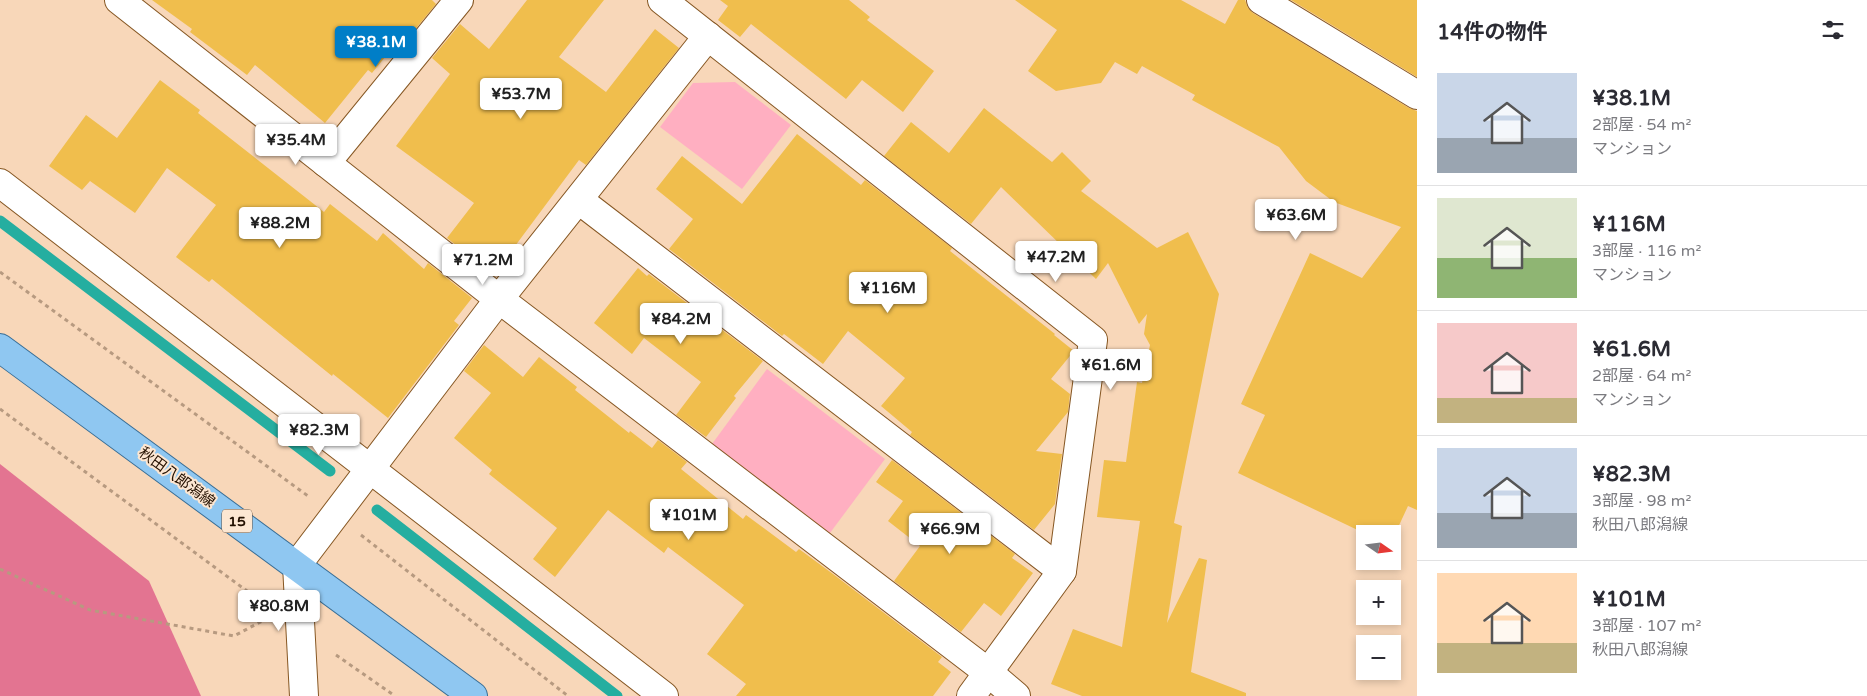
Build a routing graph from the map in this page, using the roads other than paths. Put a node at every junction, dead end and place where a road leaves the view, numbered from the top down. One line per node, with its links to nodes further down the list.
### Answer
1 (119, 0): 7 (street)
2 (459, 0): 7 (street)
3 (662, 0): 5 (street)
4 (1261, 0): 6 (street)
5 (708, 36): 9 (street); 14 (street)
6 (1417, 95)
7 (326, 163): 10 (street)
8 (0, 183): 12 (street)
9 (579, 200): 10 (street); 14 (street)
10 (499, 299): 12 (street); 15 (street)
11 (0, 348): 13 (main road, 秋田八郎潟線 / 15)
12 (370, 468): 13 (street); 18 (street)
13 (297, 565): 16 (street); 17 (main road, 秋田八郎潟線 / 15)
14 (1062, 570): 15 (street)
15 (988, 673): 19 (street); 20 (street)
16 (304, 696)
17 (473, 696)
18 (664, 696)
19 (971, 696)
20 (1016, 696)

